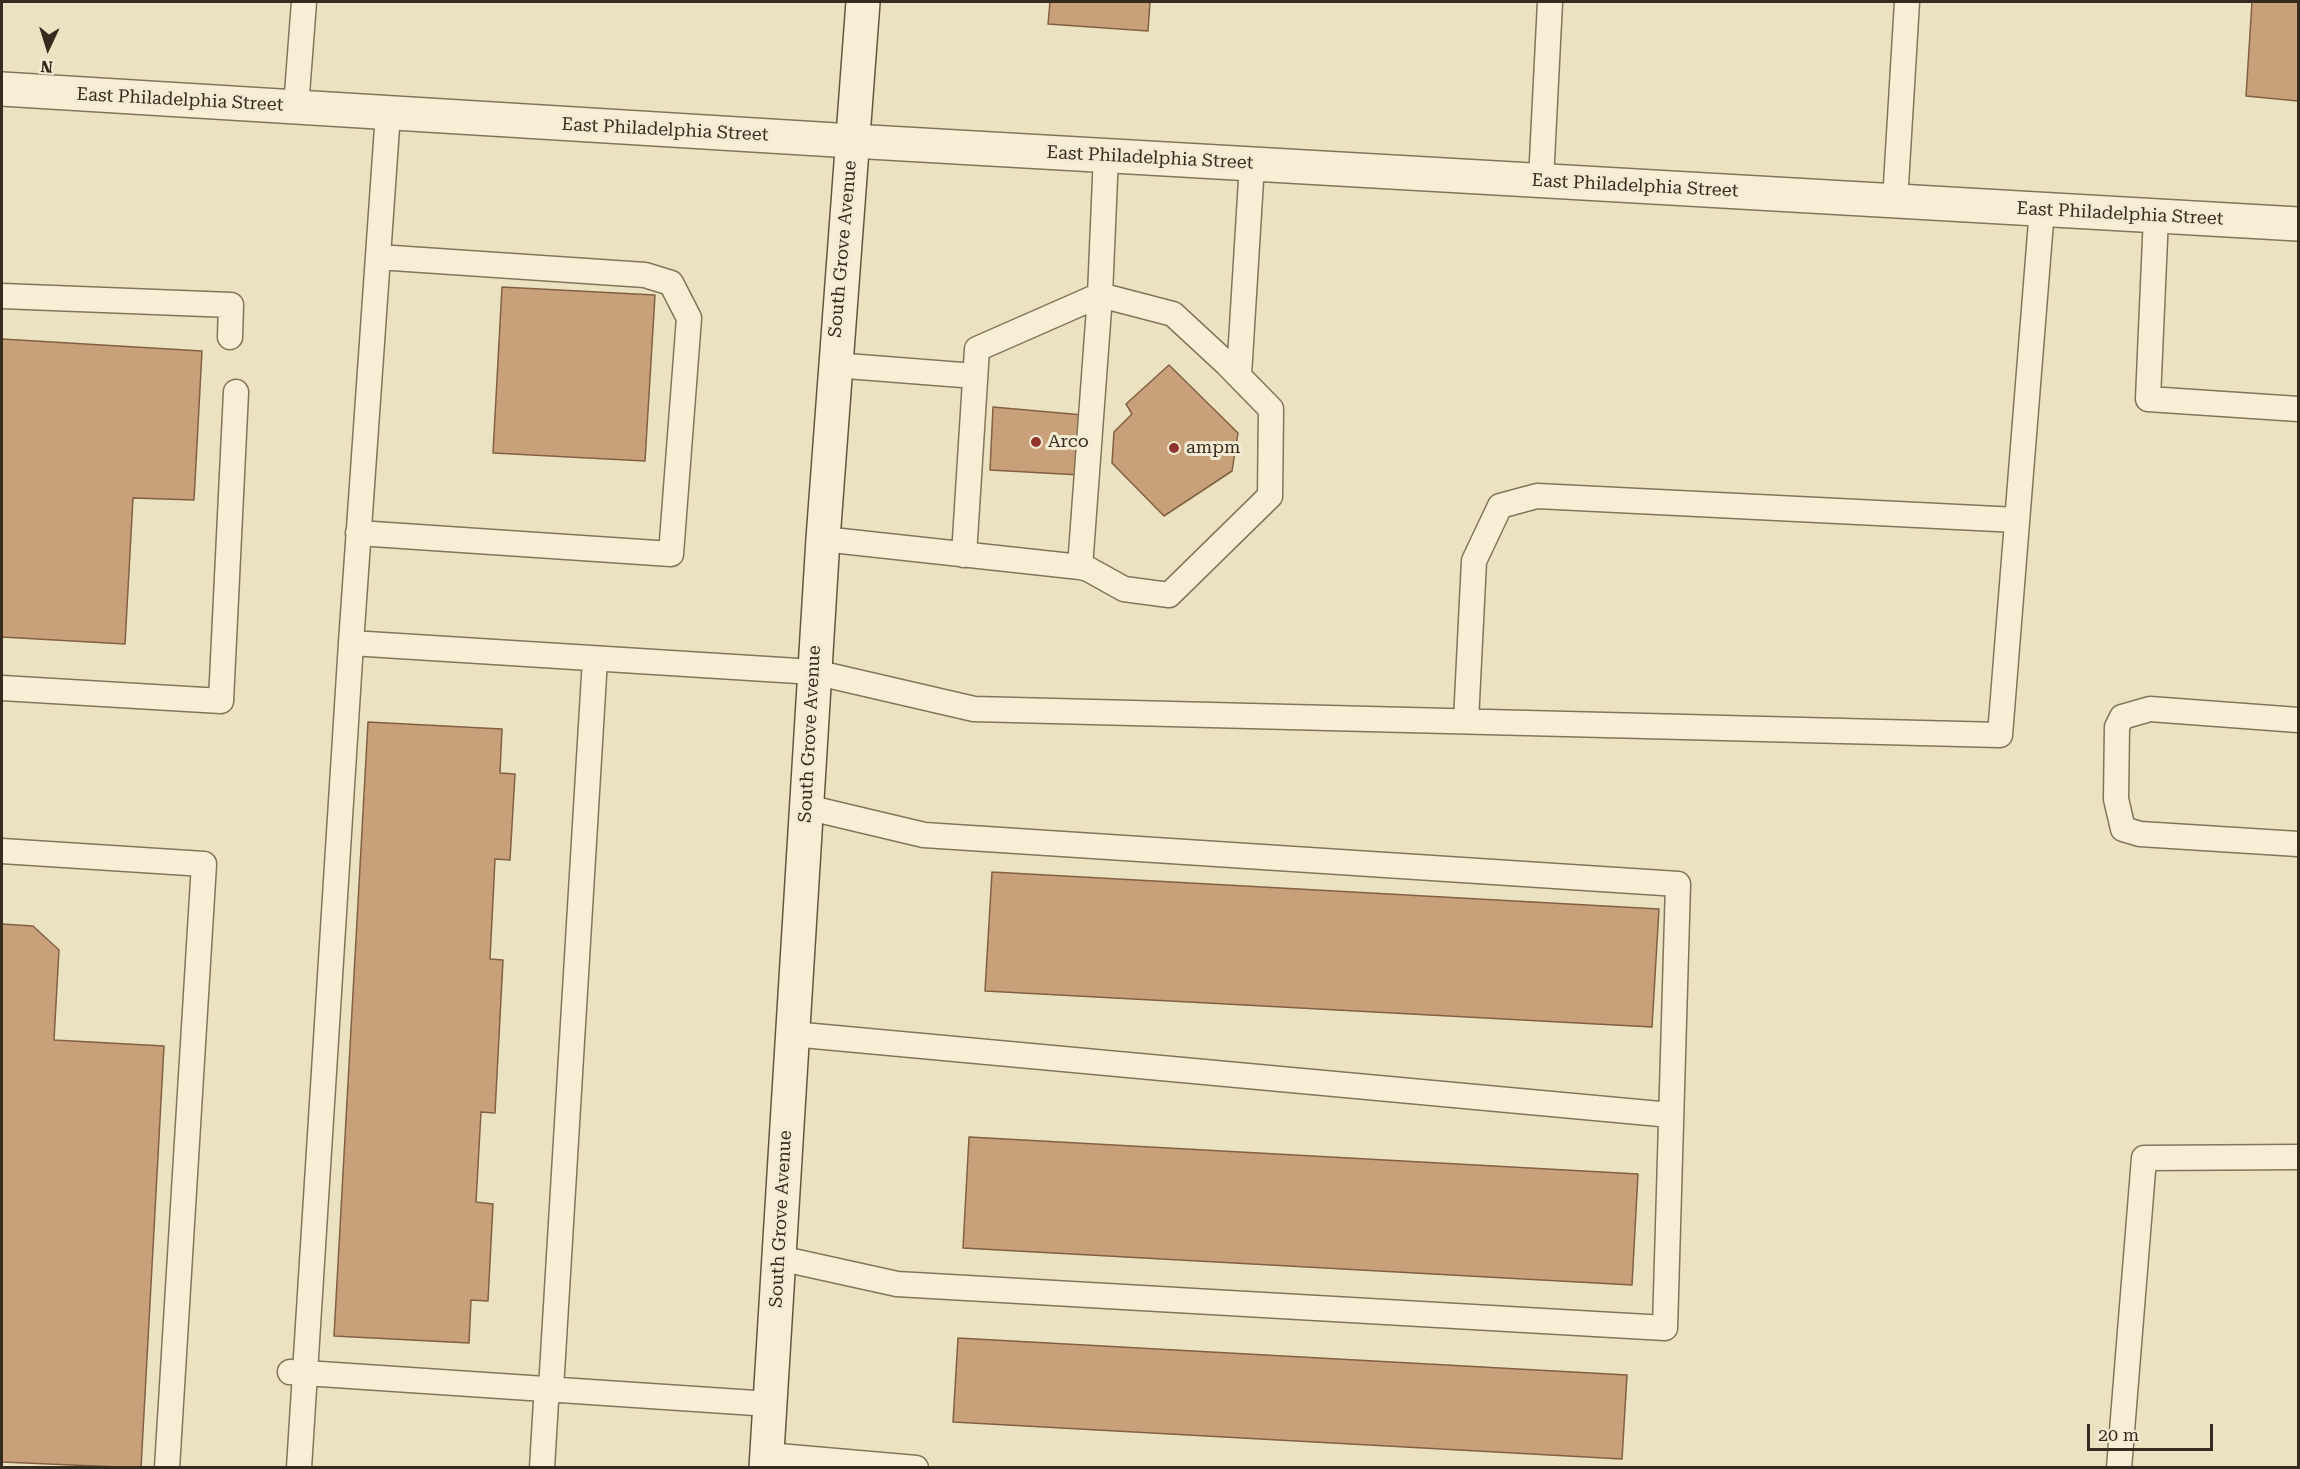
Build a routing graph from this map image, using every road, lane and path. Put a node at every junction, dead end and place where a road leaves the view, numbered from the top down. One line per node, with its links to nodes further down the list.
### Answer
1 (304, 2): 6 (lane)
2 (863, 2): 8 (street, South Grove Avenue)
3 (1550, 2): 11 (lane)
4 (1907, 2): 12 (lane)
5 (2, 89): 6 (street, East Philadelphia Street)
6 (296, 107): 7 (street, East Philadelphia Street)
7 (388, 113): 8 (street, East Philadelphia Street); 16 (lane)
8 (852, 141): 9 (street, East Philadelphia Street); 20 (street, South Grove Avenue)
9 (1106, 155): 10 (street, East Philadelphia Street); 17 (lane)
10 (1252, 164): 11 (street, East Philadelphia Street); 21 (lane)
11 (1540, 180): 12 (street, East Philadelphia Street)
12 (1895, 201): 13 (street, East Philadelphia Street)
13 (2042, 209): 14 (street, East Philadelphia Street); 25 (lane)
14 (2156, 216): 15 (street, East Philadelphia Street); 24 (lane)
15 (2298, 224)
16 (378, 257): 26 (lane); 26 (lane)
17 (1100, 295): 21 (lane); 22 (lane); 29 (lane)
18 (2, 296): 19 (lane)
19 (230, 337)
20 (834, 365): 22 (lane); 27 (street, South Grove Avenue)
21 (1239, 375): 29 (lane)
22 (975, 376): 28 (lane)
23 (236, 392): 33 (lane)
24 (2298, 409)
25 (2017, 520): 35 (lane); 35 (lane)
26 (358, 533): 30 (lane)
27 (822, 540): 28 (lane); 32 (street, South Grove Avenue)
28 (964, 555): 29 (lane)
29 (1080, 567)
30 (351, 643): 31 (lane); 43 (lane)
31 (595, 659): 32 (lane); 44 (lane)
32 (814, 672): 35 (lane); 36 (street, South Grove Avenue)
33 (2, 688)
34 (2298, 720): 37 (lane)
35 (1466, 721)
36 (806, 807): 39 (street, South Grove Avenue); 40 (lane)
37 (2298, 844)
38 (2, 851): 47 (lane)
39 (792, 1034): 40 (lane); 42 (street, South Grove Avenue)
40 (1671, 1115): 42 (lane)
41 (2298, 1157): 51 (lane)
42 (779, 1258): 45 (street, South Grove Avenue)
43 (297, 1372): 44 (lane); 48 (lane)
44 (551, 1389): 45 (lane); 49 (lane)
45 (770, 1404): 46 (street, South Grove Avenue)
46 (766, 1461): 50 (lane)
47 (167, 1467)
48 (299, 1467)
49 (542, 1467)
50 (916, 1467)
51 (2119, 1467)

